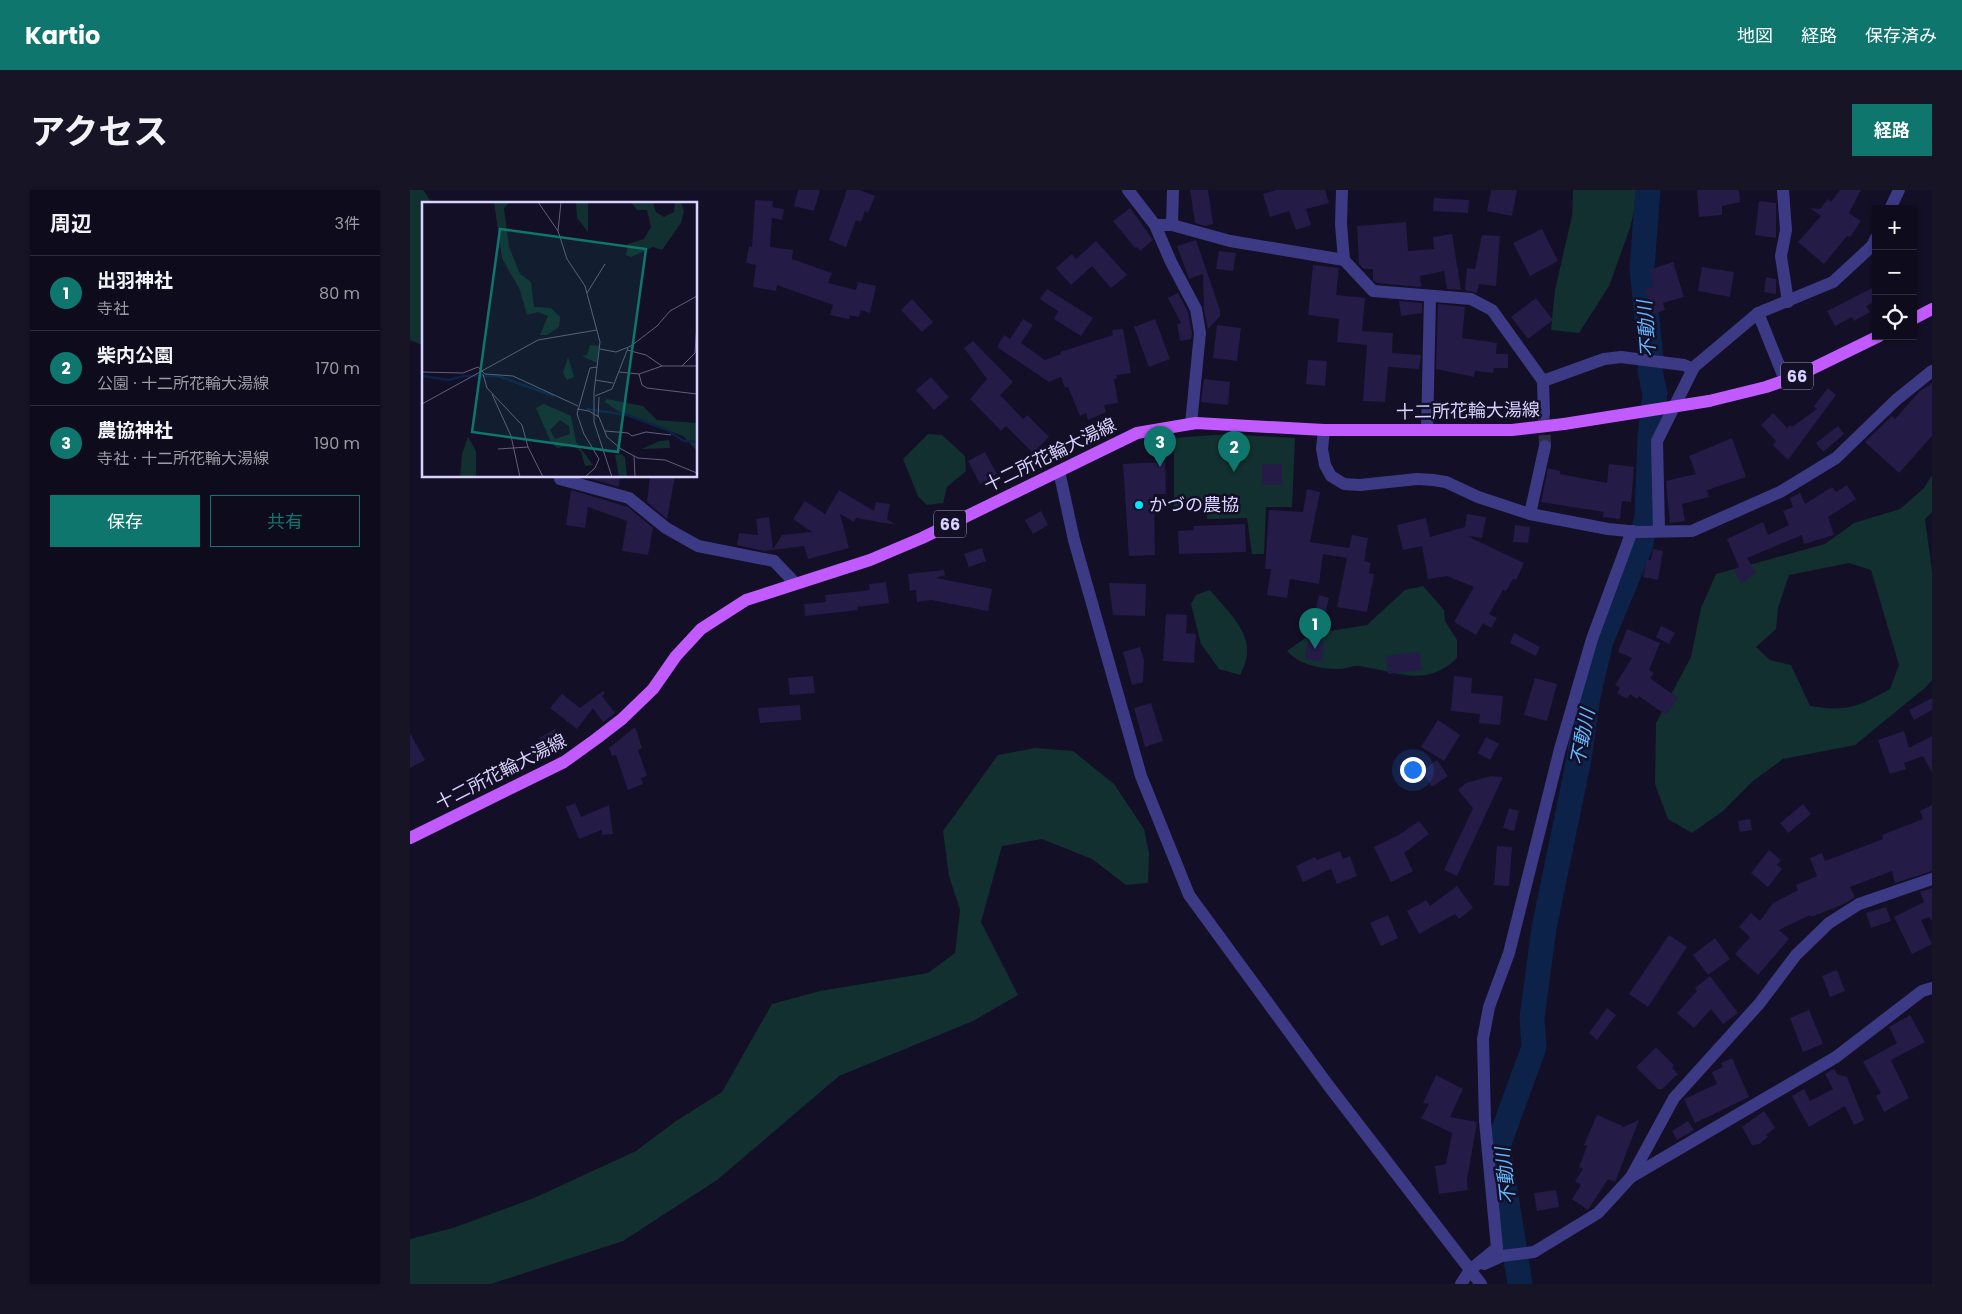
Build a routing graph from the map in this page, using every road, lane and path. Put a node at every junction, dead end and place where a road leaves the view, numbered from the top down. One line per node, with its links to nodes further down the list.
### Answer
1 (1128, 190): 7 (street)
2 (1173, 190): 8 (street)
3 (1342, 190): 10 (street)
4 (1783, 190): 12 (street)
5 (1899, 190): 6 (street)
6 (1892, 205)
7 (1155, 226): 8 (street); 22 (street)
8 (1172, 226): 10 (street)
9 (1872, 246): 12 (street)
10 (1344, 260): 11 (street)
11 (1430, 297): 20 (street); 24 (street)
12 (1788, 302): 14 (street)
13 (1932, 309): 15 (main road)
14 (1758, 313): 17 (street); 19 (street)
15 (1917, 317)
16 (1872, 339): 19 (main road, 十二所花輪大湯線 / 66)
17 (1693, 369): 20 (street); 30 (street)
18 (1932, 371): 30 (street)
19 (1785, 380): 24 (main road, 十二所花輪大湯線 / 66, bridge)
20 (1543, 381): 21 (street)
21 (1544, 414)
22 (1191, 424): 23 (main road, 十二所花輪大湯線 / 66); 26 (main road, 十二所花輪大湯線 / 66)
23 (1324, 430): 24 (main road, 十二所花輪大湯線 / 66); 28 (street)
24 (1427, 430)
25 (1545, 446): 28 (street)
26 (1059, 472): 31 (main road, 十二所花輪大湯線 / 66); 36 (street)
27 (560, 479): 31 (street)
28 (1530, 514): 29 (street)
29 (1635, 531): 30 (street); 36 (street)
30 (1656, 531)
31 (795, 583): 32 (main road, 十二所花輪大湯線 / 66)
32 (410, 838)
33 (1932, 879): 35 (street)
34 (1932, 988): 35 (street)
35 (1630, 1177): 36 (street)
36 (1470, 1270): 37 (street); 38 (street)
37 (1462, 1284)
38 (1481, 1284)

